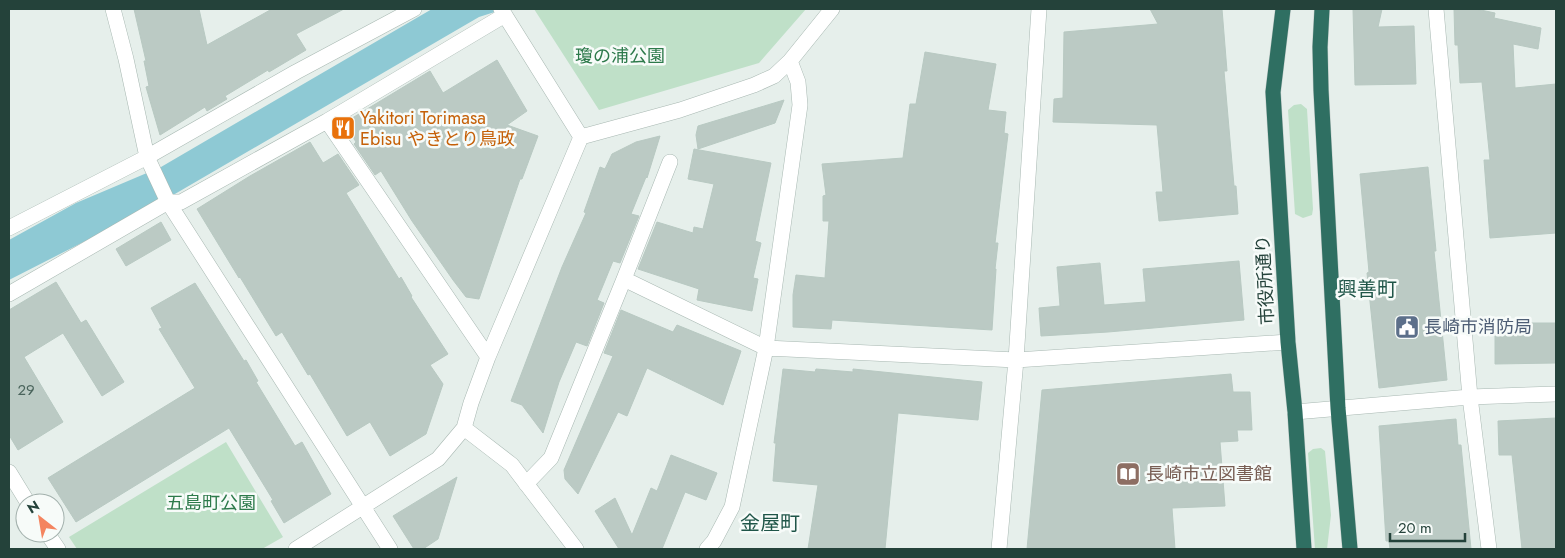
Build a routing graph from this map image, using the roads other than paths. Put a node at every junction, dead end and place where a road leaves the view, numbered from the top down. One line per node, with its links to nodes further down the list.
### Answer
1 (113, 9): 12 (street)
2 (414, 9): 12 (street)
3 (832, 9): 9 (street)
4 (1039, 9): 21 (street)
5 (1283, 9): 18 (highway, 市役所通り)
6 (1322, 9): 24 (highway)
7 (1436, 9): 23 (street)
8 (503, 12): 10 (street); 11 (street)
9 (790, 61): 11 (street); 19 (street)
10 (327, 121): 14 (street); 20 (street)
11 (581, 137): 20 (street)
12 (147, 157): 14 (street); 15 (street)
13 (670, 162): 16 (street)
14 (168, 202): 17 (street); 30 (street)
15 (9, 228)
16 (624, 279): 19 (street); 28 (street)
17 (9, 294)
18 (1288, 342): 21 (street); 25 (highway, 市役所通り)
19 (766, 348): 21 (street); 34 (street)
20 (488, 357): 26 (street)
21 (1016, 360): 35 (street)
22 (1556, 394): 23 (street)
23 (1470, 397): 24 (street); 38 (street)
24 (1338, 408): 25 (street); 37 (highway)
25 (1295, 412): 36 (highway, 市役所通り)
26 (464, 428): 28 (street); 30 (street)
27 (9, 472): 29 (street)
28 (526, 484): 33 (street)
29 (22, 493)
30 (363, 507): 31 (street); 32 (street)
31 (296, 549)
32 (390, 549)
33 (576, 549)
34 (707, 549)
35 (999, 549)
36 (1304, 549)
37 (1350, 549)
38 (1489, 549)

